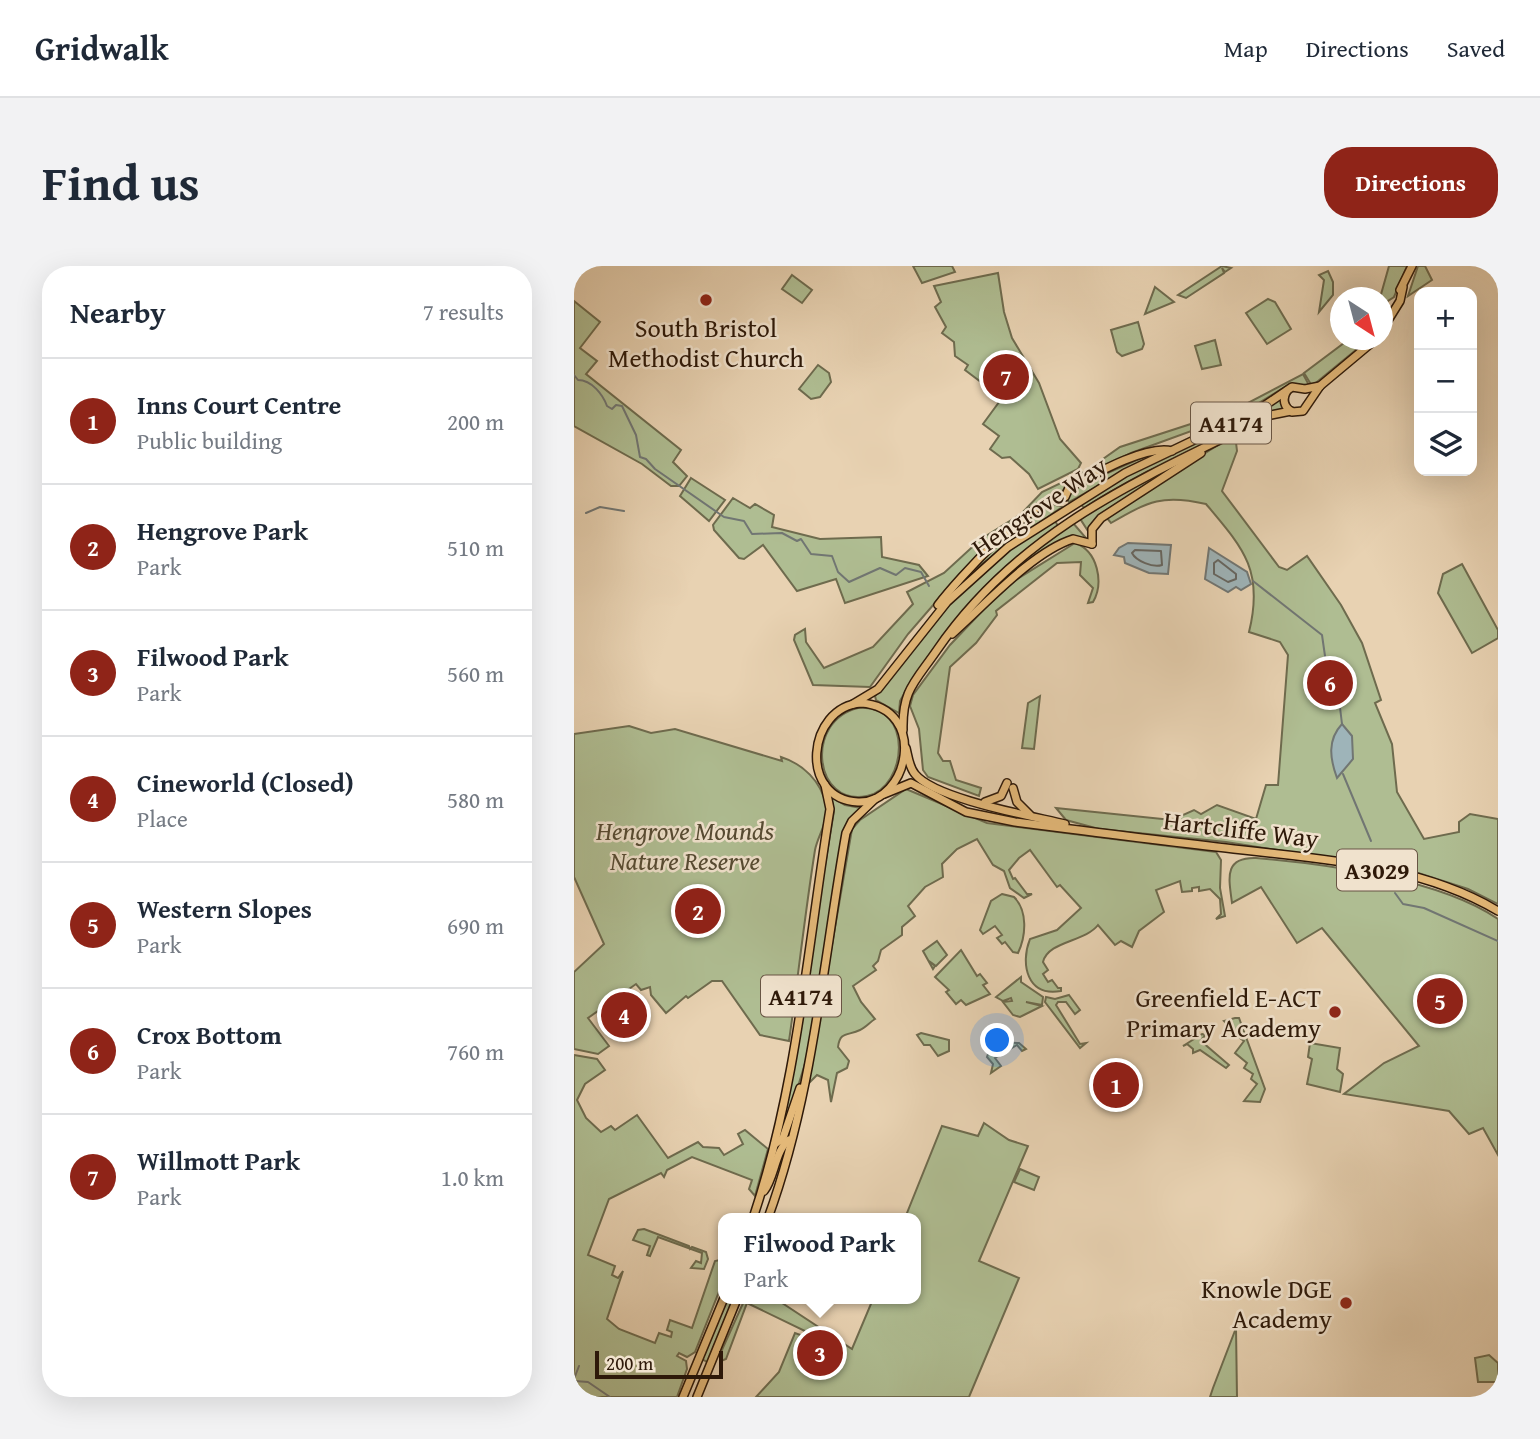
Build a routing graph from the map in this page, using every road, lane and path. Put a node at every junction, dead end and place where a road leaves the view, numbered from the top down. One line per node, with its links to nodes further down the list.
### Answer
1 (1412, 266): 2 (highway)
2 (1393, 312)
3 (1363, 350): 4 (highway, A4174)
4 (1320, 386): 5 (highway, A4174); 7 (highway, A4174)
5 (1305, 389): 6 (highway); 7 (highway)
6 (1287, 391): 8 (highway); 10 (highway, Hengrove Way / A4174)
7 (1310, 399): 8 (highway)
8 (1291, 411): 9 (highway, Hengrove Way / A4174)
9 (1225, 438): 11 (highway, Hengrove Way / A4174); 11 (highway)
10 (1172, 451): 12 (highway, Hengrove Way / A4174); 12 (highway)
11 (943, 642): 14 (highway, Hengrove Way / A4174)
12 (895, 666): 13 (highway, Hengrove Way / A4174)
13 (852, 704): 14 (highway); 16 (highway, A4174)
14 (903, 730): 15 (highway, A4174)
15 (905, 744): 17 (highway, A4174); 19 (highway, Hartcliffe Way)
16 (825, 785): 18 (highway); 25 (highway, A4174)
17 (884, 794): 18 (highway, A4174); 21 (highway, Hartcliffe Way)
18 (875, 799): 23 (highway, A4174)
19 (981, 803): 20 (highway, Hartcliffe Way); 20 (highway)
20 (1030, 815): 21 (highway, Hartcliffe Way)
21 (1096, 832): 22 (highway, Hartcliffe Way / A3029)
22 (1498, 911)
23 (804, 1082): 24 (highway, A4174); 25 (highway)
24 (791, 1140): 26 (highway); 28 (highway, A4174)
25 (775, 1144): 26 (highway, A4174)
26 (761, 1194): 27 (highway, A4174)
27 (755, 1213)
28 (769, 1213)
29 (722, 1304): 32 (highway)
30 (735, 1304): 33 (highway)
31 (702, 1364): 32 (highway)
32 (685, 1397)
33 (697, 1397)

